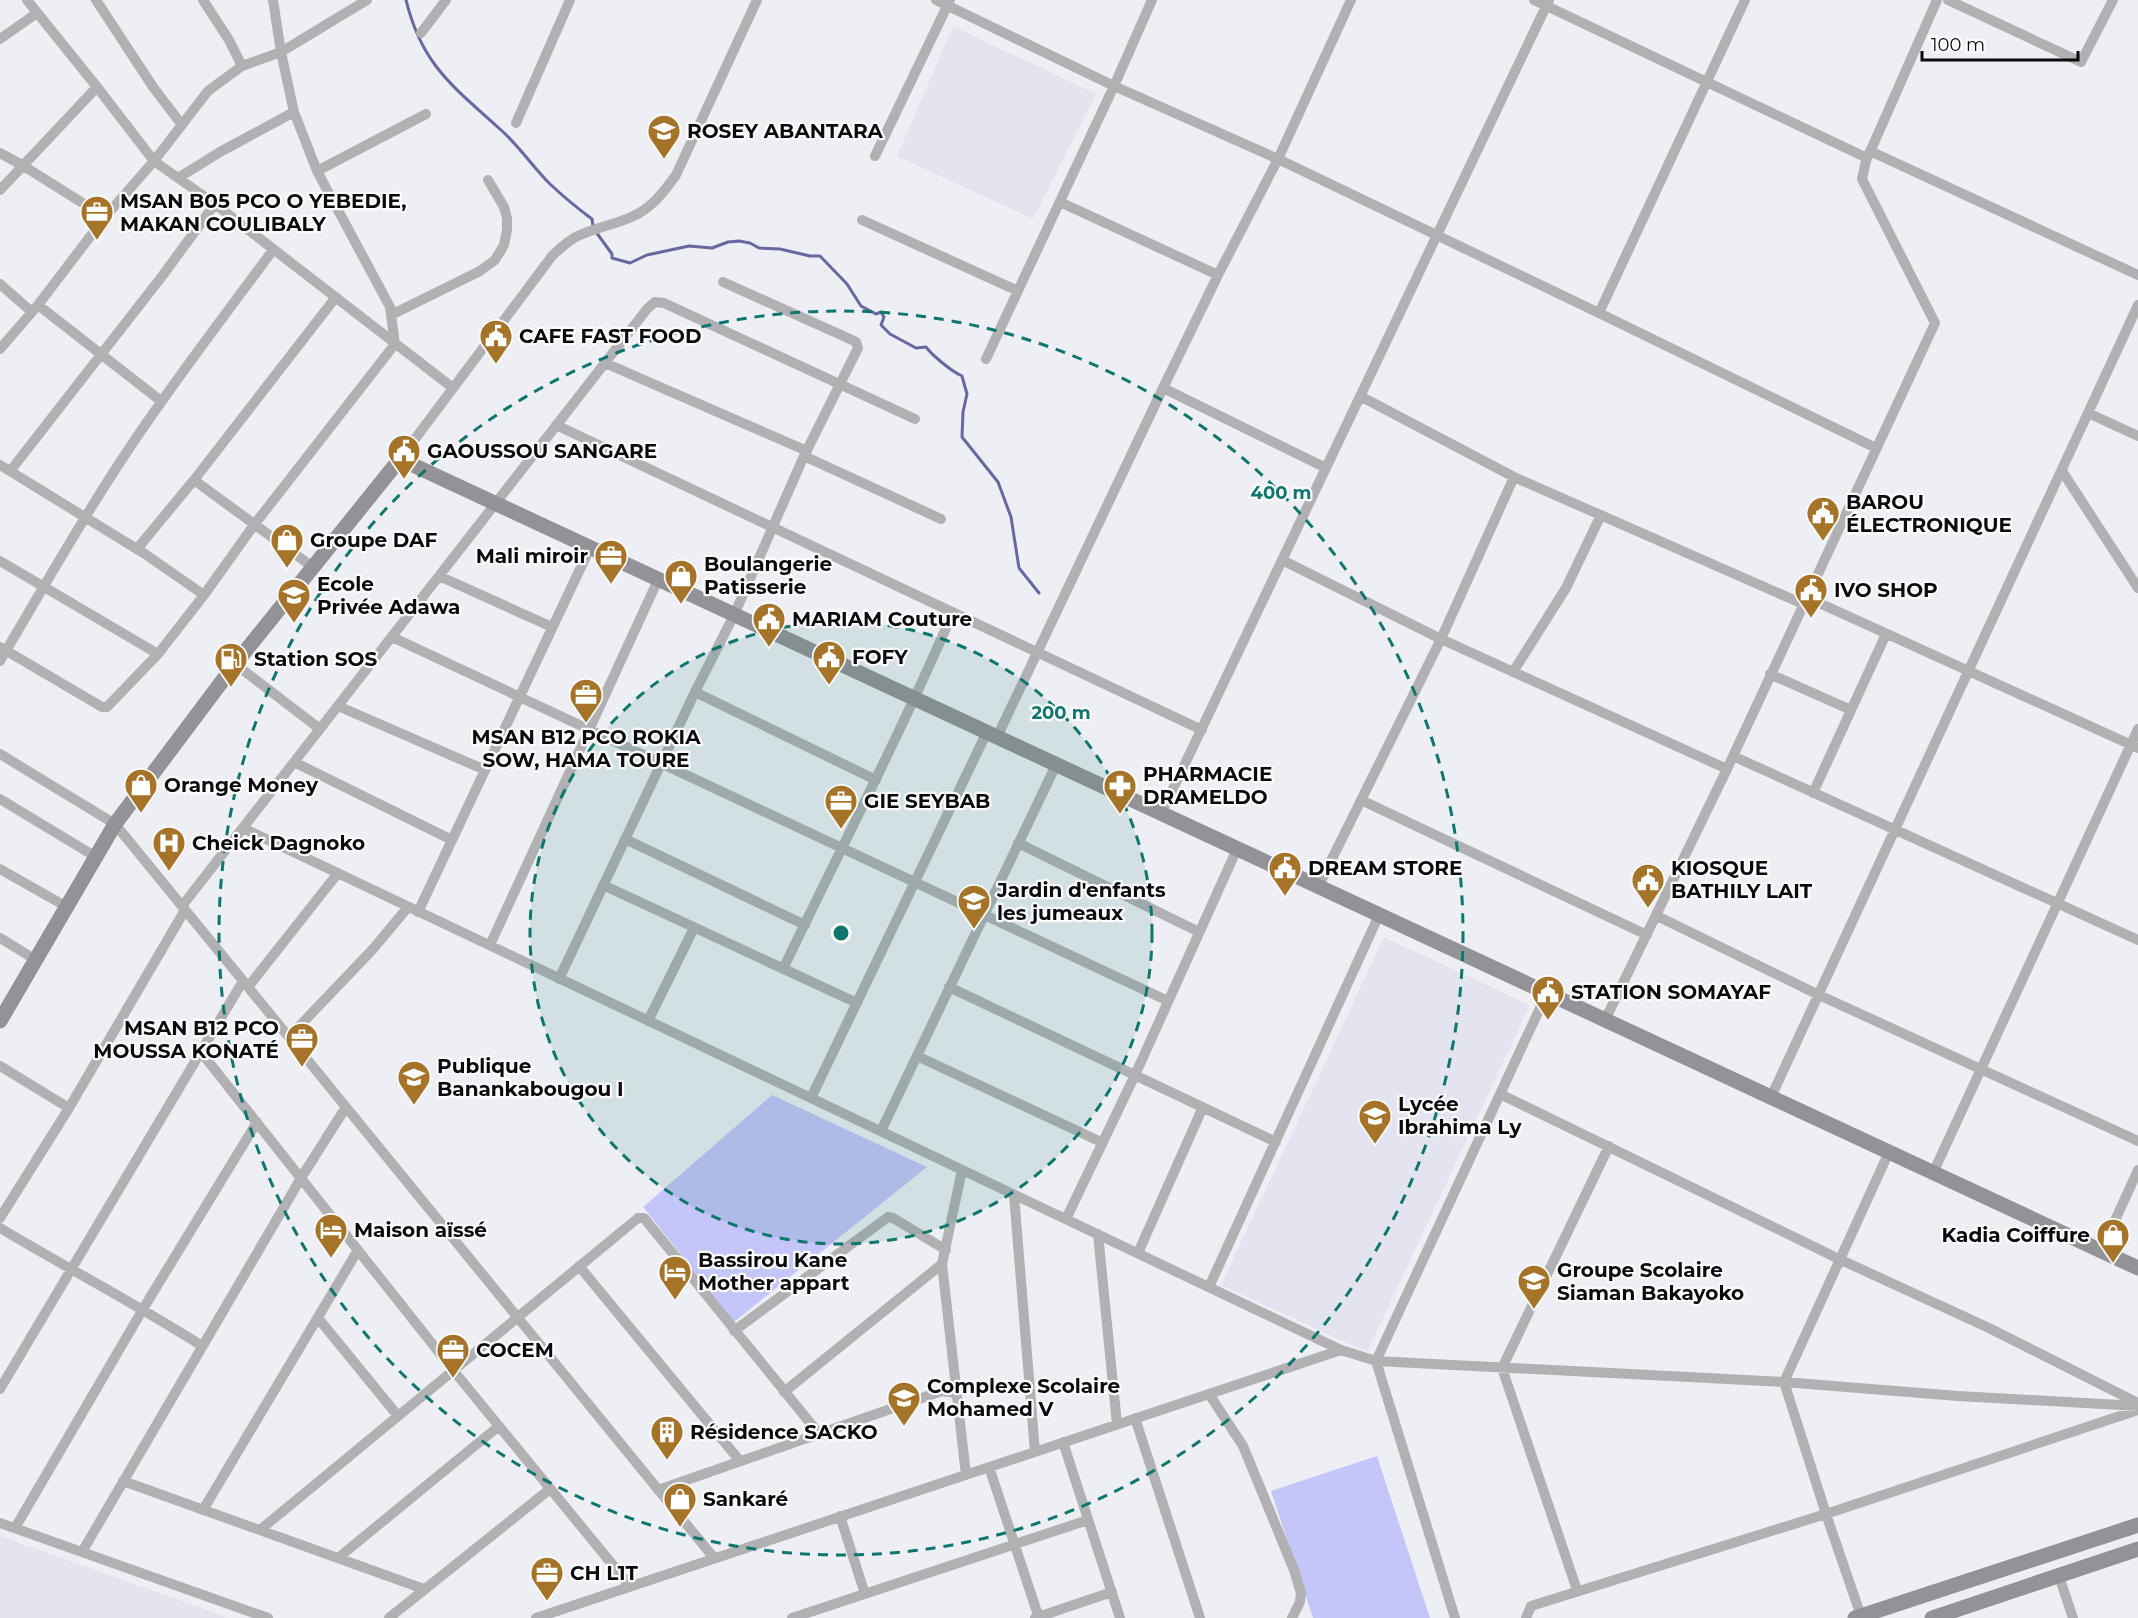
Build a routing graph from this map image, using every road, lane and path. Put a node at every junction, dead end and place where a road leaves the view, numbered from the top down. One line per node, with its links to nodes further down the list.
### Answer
1 (27, 0): 19 (street)
2 (96, 0): 30 (street)
3 (203, 0): 23 (street)
4 (273, 0): 22 (street)
5 (367, 0): 22 (street)
6 (446, 0): 20 (street)
7 (570, 0): 29 (street)
8 (757, 0): 63 (street)
9 (936, 0): 17 (street)
10 (1152, 0): 25 (street)
11 (1350, 0): 34 (street)
12 (1534, 0): 18 (street)
13 (1745, 0): 24 (street)
14 (1937, 0): 32 (street)
15 (1948, 0): 16 (street)
16 (2113, 0)
17 (949, 3): 25 (street); 33 (street)
18 (1548, 3): 24 (street); 45 (street)
19 (37, 13): 21 (street); 26 (street)
20 (421, 33)
21 (0, 39)
22 (281, 52): 23 (street); 27 (street)
23 (242, 66): 30 (street)
24 (1707, 82): 32 (street); 55 (street)
25 (1114, 86): 34 (street); 41 (street)
26 (98, 87): 35 (street); 36 (street)
27 (294, 112): 37 (street); 38 (street)
28 (426, 114): 37 (street)
29 (516, 123)
30 (182, 125): 35 (street)
31 (0, 153): 36 (street)
32 (1869, 154): 48 (street); 71 (street)
33 (875, 156)
34 (1278, 159): 45 (street); 47 (street)
35 (154, 161): 38 (street); 43 (street)
36 (22, 165): 40 (street); 43 (street)
37 (317, 171): 56 (street)
38 (178, 178): 42 (street)
39 (488, 180): 56 (street)
40 (0, 190)
41 (1060, 202): 47 (street); 51 (street)
42 (215, 204): 46 (street); 59 (street)
43 (105, 218): 54 (street)
44 (862, 220): 51 (street)
45 (1437, 236): 55 (street); 65 (street)
46 (273, 250): 52 (street); 66 (street)
47 (1218, 275): 64 (street)
48 (2138, 275)
49 (723, 282): 62 (street)
50 (0, 284): 54 (street)
51 (1018, 291): 60 (street)
52 (336, 297): 57 (street); 79 (street)
53 (2138, 305): 67 (street)
54 (35, 309): 58 (street); 59 (street)
55 (1599, 313): 71 (street)
56 (391, 315): 57 (street)
57 (395, 344): 63 (street); 84 (street)
58 (0, 350)
59 (100, 354): 66 (street); 76 (street)
60 (986, 359)
61 (605, 363): 62 (street); 69 (street); 72 (street)
62 (838, 385): 68 (street); 72 (street)
63 (453, 387): 73 (street)
64 (1162, 388): 75 (street); 103 (street)
65 (1360, 396): 75 (street); 78 (street)
66 (161, 401): 82 (street)
67 (2088, 413): 70 (street); 77 (street)
68 (915, 419)
69 (556, 425): 80 (street); 85 (street)
70 (2138, 436)
71 (1876, 448): 96 (street)
72 (806, 454): 83 (street); 85 (street)
73 (399, 459): 80 (main road); 90 (main road)
74 (0, 465): 76 (street)
75 (1326, 468): 88 (street)
76 (11, 470): 82 (street)
77 (2061, 471): 94 (street); 107 (street)
78 (1514, 477): 81 (street); 102 (street)
79 (194, 480): 84 (street); 87 (street)
80 (495, 504): 86 (main road); 91 (street)
81 (1601, 515): 96 (street); 108 (street)
82 (84, 517): 87 (street); 93 (street)
83 (941, 519)
84 (254, 525): 90 (street); 95 (street)
85 (772, 528): 97 (street); 98 (street)
86 (590, 548): 92 (main road); 99 (street)
87 (137, 549): 95 (street)
88 (1282, 560): 102 (street); 117 (street)
89 (0, 561): 93 (street)
90 (314, 568): 106 (main road)
91 (439, 576): 99 (street); 101 (street)
92 (658, 580): 98 (main road); 116 (street)
93 (43, 588): 104 (street); 105 (street)
94 (2138, 588)
95 (204, 595): 105 (street)
96 (1804, 601): 100 (street); 109 (street)
97 (954, 612): 103 (street); 112 (street)
98 (734, 615): 110 (street); 112 (main road)
99 (552, 627): 111 (street)
100 (1886, 634): 107 (street); 114 (street)
101 (392, 637): 111 (street); 113 (street)
102 (1441, 639): 108 (street); 131 (street)
103 (1038, 652): 117 (street); 119 (street)
104 (2, 653): 105 (street)
105 (158, 654)
106 (235, 664): 115 (street); 133 (main road)
107 (1969, 671): 120 (street); 135 (street)
108 (1513, 672): 127 (street)
109 (1770, 674): 114 (street); 122 (street)
110 (695, 692): 124 (street); 128 (street)
111 (519, 697): 116 (street); 126 (street)
112 (915, 700): 119 (main road); 128 (street)
113 (338, 706): 115 (street); 126 (street)
114 (1851, 710): 129 (street)
115 (320, 729): 123 (street)
116 (589, 729): 124 (street); 160 (street)
117 (1202, 729): 132 (street)
118 (2138, 729): 120 (street)
119 (992, 735): 125 (main road); 144 (street)
120 (2134, 747): 147 (street)
121 (0, 754): 133 (street)
122 (1733, 756): 127 (street); 129 (street)
123 (294, 762): 134 (street); 137 (street)
124 (661, 763): 136 (street); 139 (street)
125 (1056, 765): 132 (main road); 138 (street)
126 (485, 770): 137 (street)
127 (1727, 770): 153 (street)
128 (876, 780): 139 (street)
129 (1813, 793): 135 (street)
130 (0, 799): 141 (street)
131 (1361, 800): 146 (street); 157 (street)
132 (1161, 814): 140 (main road)
133 (115, 824): 141 (main road); 149 (street)
134 (243, 828): 143 (street); 149 (street)
135 (1895, 830): 147 (street); 167 (street)
136 (625, 839): 145 (street); 154 (street)
137 (452, 840): 150 (street)
138 (1018, 843): 151 (street); 156 (street)
139 (841, 848): 144 (street); 154 (street)
140 (1237, 849): 146 (main road); 156 (street)
141 (96, 857): 148 (main road)
142 (0, 869): 148 (street)
143 (338, 873): 150 (street); 164 (street)
144 (915, 882): 151 (street); 169 (street)
145 (603, 885): 155 (street); 163 (street)
146 (1318, 887): 152 (main road)
147 (2057, 904): 159 (street); 177 (street)
148 (67, 907): 161 (main road)
149 (184, 908): 164 (street); 184 (street)
150 (413, 909): 160 (street); 173 (street)
151 (984, 914): 165 (street); 168 (street)
152 (1379, 915): 166 (main road); 189 (street)
153 (1657, 916): 157 (street); 167 (street)
154 (805, 925): 162 (street)
155 (694, 928): 162 (street); 172 (street)
156 (1199, 932): 168 (street)
157 (1647, 935): 171 (street)
158 (0, 938): 161 (street)
159 (2138, 940)
160 (489, 945): 163 (street)
161 (36, 960): 170 (main road)
162 (783, 969): 169 (street)
163 (560, 978): 172 (street)
164 (245, 984): 173 (street); 174 (street)
165 (949, 987): 175 (street); 178 (street)
166 (1547, 993): 171 (main road); 179 (street)
167 (1819, 995): 177 (street); 180 (street)
168 (1168, 1001): 178 (street)
169 (857, 1003): 181 (street)
170 (2, 1013)
171 (1605, 1020): 180 (main road)
172 (648, 1021): 181 (street)
173 (289, 1037): 182 (street)
174 (200, 1051): 185 (street); 209 (street)
175 (917, 1056): 186 (street); 188 (street)
176 (0, 1066): 184 (street)
177 (1981, 1070): 187 (street); 194 (street)
178 (1135, 1075): 183 (street); 188 (street)
179 (1500, 1094): 190 (street); 217 (street)
180 (1771, 1097): 191 (main road)
181 (811, 1098): 186 (street)
182 (346, 1107): 195 (street); 212 (street)
183 (1203, 1107): 189 (street); 204 (street)
184 (69, 1108): 197 (street)
185 (257, 1122): 195 (street); 211 (street)
186 (881, 1131): 192 (street)
187 (2138, 1141)
188 (1101, 1142): 198 (street)
189 (1276, 1142): 210 (street)
190 (1609, 1146): 205 (street); 218 (street)
191 (1889, 1152): 194 (main road); 205 (street)
192 (962, 1170): 196 (street); 202 (street)
193 (2138, 1170): 203 (street)
194 (1933, 1173): 203 (main road)
195 (301, 1178): 201 (street); 215 (street)
196 (1014, 1195): 198 (street); 232 (street)
197 (0, 1218)
198 (1066, 1219): 200 (street)
199 (0, 1228): 209 (street)
200 (1098, 1234): 204 (street); 228 (street)
201 (358, 1250): 213 (street); 219 (street)
202 (946, 1250): 206 (street); 214 (street)
203 (2101, 1251): 208 (main road)
204 (1138, 1253): 210 (street)
205 (1839, 1259): 220 (street); 225 (street)
206 (942, 1264): 222 (street); 223 (street)
207 (579, 1266): 212 (street); 214 (street); 233 (street)
208 (2138, 1268)
209 (70, 1270): 211 (street); 221 (street)
210 (1209, 1287): 216 (street)
211 (143, 1309): 215 (street); 245 (street)
212 (517, 1317): 219 (street); 238 (street)
213 (318, 1318): 226 (street); 239 (street)
214 (734, 1331): 222 (street)
215 (202, 1346): 236 (street)
216 (1341, 1350): 217 (street); 224 (street)
217 (1376, 1361): 218 (street); 268 (street)
218 (1502, 1368): 220 (street); 255 (street)
219 (453, 1370): 226 (street); 229 (street)
220 (1784, 1382): 225 (street); 240 (street)
221 (0, 1389)
222 (784, 1392): 230 (street)
223 (956, 1393): 230 (street); 235 (street)
224 (1209, 1394): 227 (street); 267 (street)
225 (2138, 1406): 240 (street)
226 (398, 1416): 246 (street)
227 (1135, 1418): 228 (street); 266 (street)
228 (1117, 1424): 231 (street)
229 (499, 1426): 237 (street); 250 (street)
230 (820, 1435): 233 (street)
231 (1063, 1442): 232 (street); 242 (street)
232 (1035, 1452): 234 (street)
233 (740, 1461): 238 (street)
234 (989, 1467): 235 (street); 247 (street)
235 (966, 1475): 241 (street)
236 (123, 1481): 239 (street); 249 (street)
237 (550, 1489): 253 (street); 254 (street)
238 (658, 1490): 251 (street)
239 (204, 1510): 246 (street)
240 (1826, 1514): 255 (street); 259 (street)
241 (840, 1516): 251 (street); 257 (street)
242 (1088, 1520): 247 (street); 256 (street)
243 (0, 1523): 245 (street)
244 (2138, 1525): 259 (main road)
245 (15, 1528): 249 (street)
246 (260, 1530): 250 (street)
247 (1014, 1544): 257 (street); 264 (street)
248 (2138, 1549): 252 (main road)
249 (82, 1552): 258 (street)
250 (338, 1558): 254 (street)
251 (714, 1558): 253 (street)
252 (2059, 1576): 270 (main road); 271 (street)
253 (630, 1586): 262 (street)
254 (424, 1589): 261 (street)
255 (1577, 1590): 269 (street)
256 (1112, 1592): 264 (street); 265 (street)
257 (866, 1594): 263 (street)
258 (236, 1612): 260 (street)
259 (1858, 1617)
260 (268, 1618)
261 (389, 1618)
262 (537, 1618)
263 (792, 1618)
264 (1037, 1618)
265 (1120, 1618)
266 (1200, 1618)
267 (1292, 1618)
268 (1455, 1618)
269 (1526, 1618)
270 (1932, 1618)
271 (2073, 1618)

